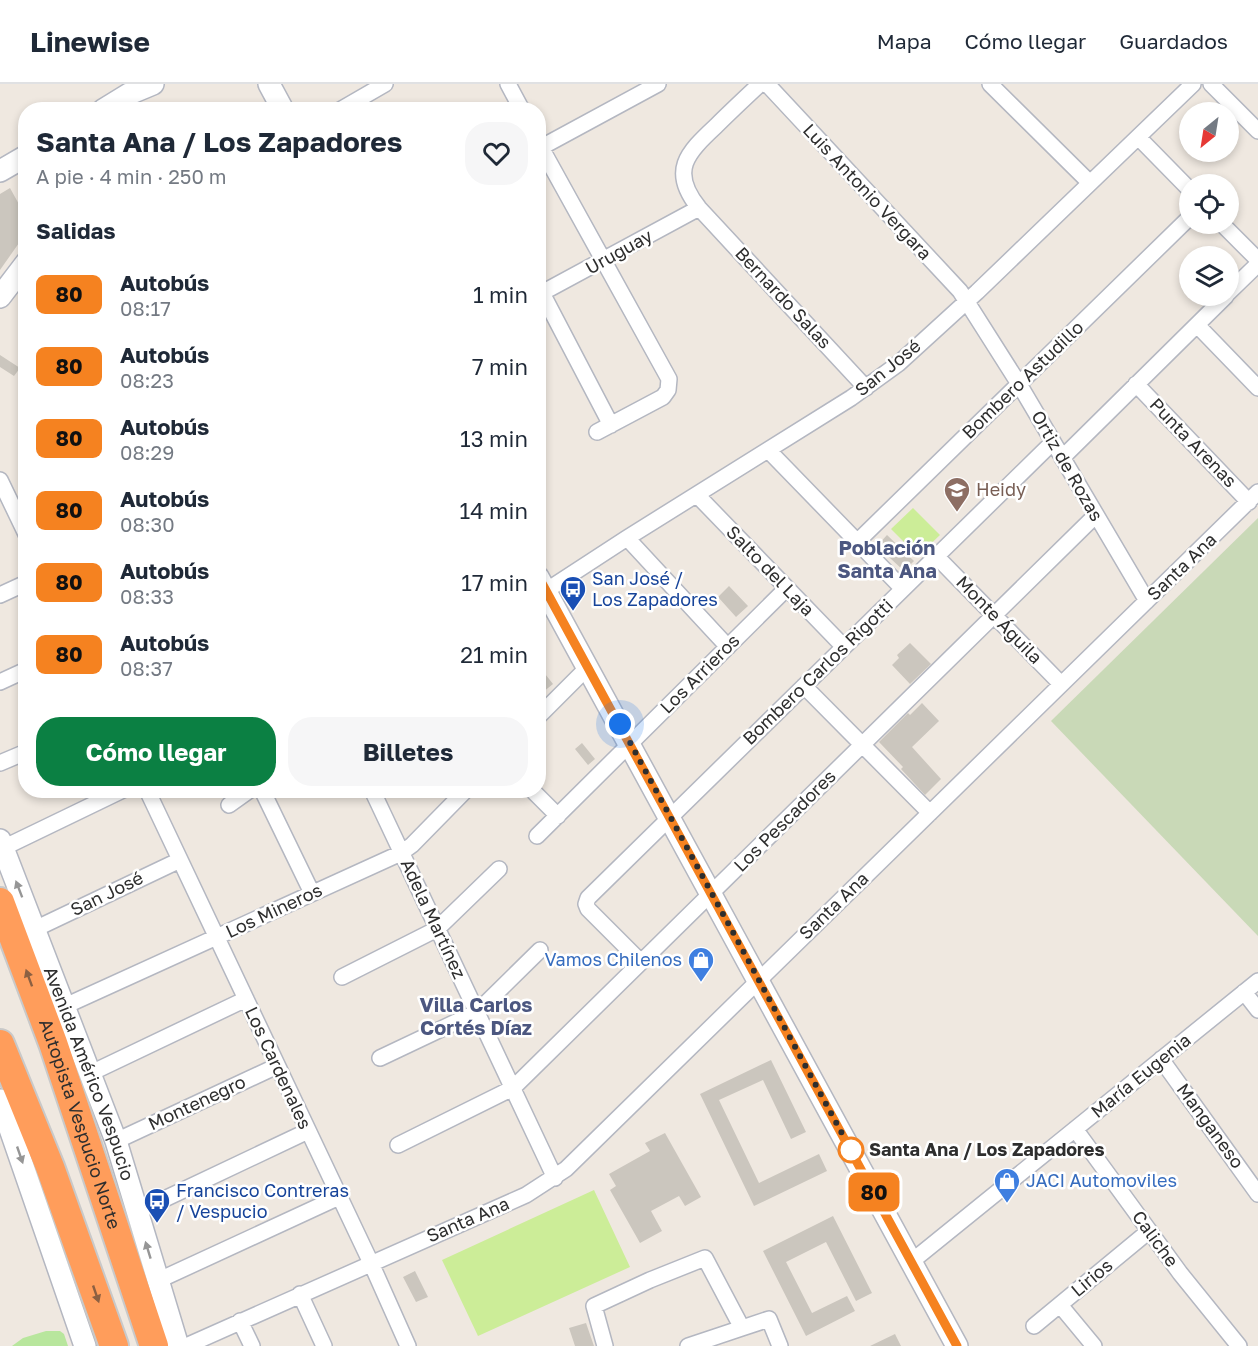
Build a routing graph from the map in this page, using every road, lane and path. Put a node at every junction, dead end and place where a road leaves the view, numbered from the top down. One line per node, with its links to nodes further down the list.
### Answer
1 (153, 84): 11 (main road); 12 (main road)
2 (269, 84): 13 (main road)
3 (385, 84): 14 (street)
4 (508, 84): 15 (street)
5 (658, 84): 18 (street)
6 (760, 84): 24 (street, Bernardo Salas)
7 (767, 84): 33 (street, Luis Antonio Vergara)
8 (990, 84): 23 (street)
9 (1193, 84): 17 (street, San José)
10 (1211, 84): 16 (street)
11 (116, 102)
12 (138, 102)
13 (279, 102)
14 (354, 102)
15 (518, 102)
16 (1258, 131)
17 (1138, 137): 22 (street); 23 (street, San José)
18 (546, 142)
19 (546, 158): 27 (street)
20 (18, 161): 21 (main road)
21 (0, 171)
22 (1179, 179)
23 (1090, 183): 33 (street, San José)
24 (699, 208): 27 (street, Uruguay); 39 (street, Bernardo Salas)
25 (1179, 228): 37 (street, Bombero Astudillo)
26 (1231, 234): 28 (street)
27 (603, 260): 31 (street, Uruguay); 35 (street)
28 (1258, 262): 30 (street)
29 (18, 273): 32 (main road)
30 (1239, 282)
31 (546, 291)
32 (0, 297)
33 (967, 301): 37 (street, Ortiz de Rozas); 39 (street, San José)
34 (1215, 306): 36 (street)
35 (546, 307)
36 (1197, 325): 38 (street); 40 (street)
37 (1019, 384): 41 (street, Ortiz de Rozas); 51 (street, Bombero Astudillo)
38 (1136, 384): 43 (street); 46 (street, Punta Arenas)
39 (866, 388): 42 (street, San José)
40 (1258, 388)
41 (1053, 442): 43 (street, Ortiz de Rozas); 52 (street, Bombero Carlos Rigotti)
42 (768, 450): 45 (street, San José); 51 (street)
43 (1062, 458): 48 (street, Ortiz de Rozas)
44 (0, 480): 47 (street)
45 (697, 495): 50 (street, San José); 55 (street, Salto del Laja)
46 (1253, 497): 59 (street, Santa Ana)
47 (6, 508): 49 (street)
48 (1096, 515): 59 (street, Ortiz de Rozas); 60 (street, Los Pescadores)
49 (18, 524)
50 (627, 538): 53 (street, San José); 61 (street)
51 (857, 542): 56 (street)
52 (936, 556): 56 (street, Bombero Carlos Rigotti); 60 (street, Monte Águila)
53 (546, 585)
54 (18, 587): 57 (street)
55 (787, 588): 61 (street, Los Arrieros); 62 (street, Salto del Laja)
56 (903, 589): 62 (street, Bombero Carlos Rigotti)
57 (0, 595)
58 (546, 596): 63 (main road)
59 (1147, 601): 66 (street, Santa Ana)
60 (994, 615): 66 (street, Monte Águila); 70 (street, Los Pescadores)
61 (728, 647): 69 (street, Los Arrieros)
62 (844, 647): 67 (street, Bombero Carlos Rigotti)
63 (588, 667): 68 (street); 69 (main road)
64 (18, 674): 65 (street)
65 (0, 682)
66 (1061, 684): 81 (street, Santa Ana)
67 (804, 686): 70 (street); 83 (street, Bombero Carlos Rigotti)
68 (546, 709)
69 (630, 744): 82 (street, Los Arrieros); 83 (main road)
70 (862, 745): 81 (street); 90 (street, Los Pescadores)
71 (18, 755): 72 (street)
72 (0, 763)
73 (105, 798): 85 (street)
74 (151, 798): 87 (street, Los Cardenales)
75 (239, 798): 80 (street)
76 (266, 798): 89 (street)
77 (376, 798): 86 (street, Adela Martínez)
78 (458, 798): 86 (street, Los Mineros)
79 (540, 798): 82 (street)
80 (229, 805)
81 (930, 813): 99 (street, Santa Ana)
82 (558, 816): 84 (street, Los Arrieros)
83 (670, 818): 90 (main road); 97 (street, Bombero Carlos Rigotti)
84 (537, 836)
85 (2, 844): 92 (main road, Avenida Américo Vespucio, one-way to 85)
86 (401, 853): 89 (street, Los Mineros); 93 (street, Adela Martínez)
87 (180, 860): 92 (street, San José); 94 (street, Los Cardenales)
88 (499, 869): 93 (street)
89 (312, 893): 94 (street, Los Mineros)
90 (711, 894): 97 (street, Los Pescadores); 99 (main road)
91 (0, 902): 122 (highway, Autopista Vespucio Norte, one-way to 91)
92 (35, 929): 103 (main road, Avenida Américo Vespucio)
93 (437, 929): 98 (street); 105 (street, Adela Martínez)
94 (217, 937): 102 (street, Los Cardenales); 103 (street, Los Mineros)
95 (540, 950): 105 (street)
96 (0, 957): 122 (highway)
97 (641, 962): 111 (street, Los Pescadores)
98 (342, 976)
99 (758, 980): 117 (street, Santa Ana); 123 (main road)
100 (1258, 981): 101 (street, María Eugenia)
101 (1244, 993): 104 (street); 108 (street, María Eugenia)
102 (246, 999): 109 (street, Los Cardenales); 110 (street)
103 (65, 1006): 110 (main road, Avenida Américo Vespucio)
104 (1258, 1010)
105 (477, 1012): 107 (street); 111 (street, Adela Martínez)
106 (0, 1044): 132 (highway, one-way to 132)
107 (380, 1058)
108 (1161, 1059): 113 (street, María Eugenia); 118 (street, Manganeso)
109 (277, 1066): 114 (street, Los Cardenales); 115 (street, Montenegro)
110 (91, 1073): 115 (main road, Avenida Américo Vespucio)
111 (513, 1088): 116 (street, Los Pescadores); 117 (street, Adela Martínez)
112 (0, 1100): 131 (main road, one-way to 131)
113 (1075, 1129): 121 (street, Caliche); 123 (street, María Eugenia)
114 (308, 1131): 119 (street, Los Cardenales); 120 (street)
115 (116, 1141): 120 (main road, Avenida Américo Vespucio)
116 (398, 1145)
117 (555, 1178): 124 (street, Santa Ana)
118 (1258, 1194)
119 (339, 1197): 124 (street, Los Cardenales); 125 (street)
120 (136, 1212): 125 (main road, Avenida Américo Vespucio, one-way to 120)
121 (1149, 1231): 127 (street, Lirios); 144 (street, Caliche)
122 (116, 1232): 133 (highway, Autopista Vespucio Norte)
123 (911, 1262): 142 (main road)
124 (370, 1263): 126 (street, Santa Ana); 138 (street, Los Cardenales)
125 (157, 1281): 134 (main road, Avenida Américo Vespucio)
126 (300, 1294): 128 (street, Santa Ana); 137 (street)
127 (1060, 1305): 129 (street, Lirios); 143 (street)
128 (240, 1321): 135 (street, Santa Ana); 136 (street)
129 (1034, 1326)
130 (742, 1328): 139 (street); 140 (street); 141 (street)
131 (85, 1346)
132 (114, 1346)
133 (154, 1346)
134 (178, 1346)
135 (186, 1346)
136 (252, 1346)
137 (324, 1346)
138 (408, 1346)
139 (605, 1346)
140 (688, 1346)
141 (780, 1346)
142 (957, 1346)
143 (1094, 1346)
144 (1239, 1346)

